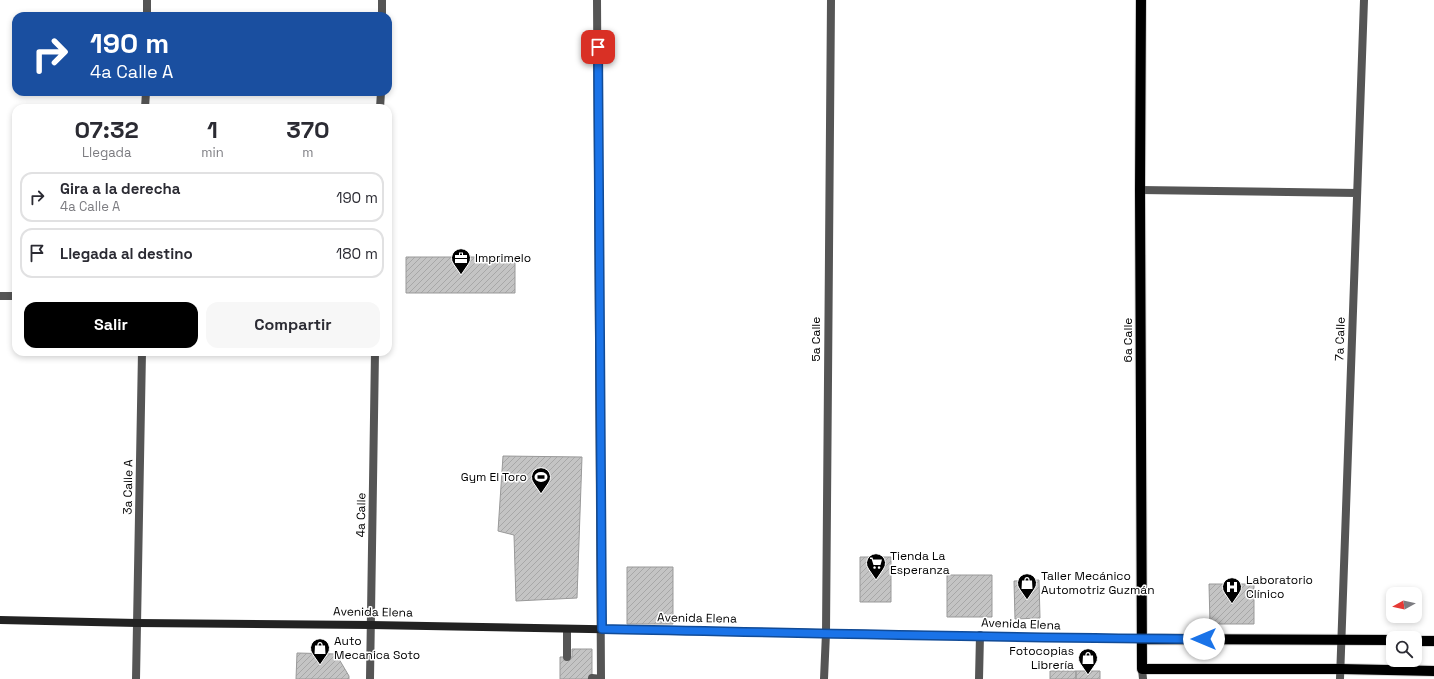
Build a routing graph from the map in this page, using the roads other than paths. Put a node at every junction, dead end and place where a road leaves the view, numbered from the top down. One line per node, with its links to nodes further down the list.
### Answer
1 (147, 0): 7 (street)
2 (382, 0): 8 (street)
3 (597, 0): 19 (street)
4 (831, 0): 20 (street, 5a Calle)
5 (1141, 0): 9 (main road, 6a Calle)
6 (1364, 0): 10 (street, 7a Calle)
7 (147, 12)
8 (382, 12)
9 (1140, 190): 10 (street); 22 (main road, 6a Calle)
10 (1357, 194): 23 (street, 7a Calle)
11 (0, 296): 12 (street)
12 (12, 296)
13 (142, 356): 16 (street, 3a Calle A)
14 (375, 356): 17 (street, 4a Calle)
15 (0, 620): 16 (main road, Avenida Elena)
16 (137, 623): 17 (main road, Avenida Elena); 32 (street, 3a Calle A)
17 (371, 625): 18 (main road, Avenida Elena); 33 (street, 4a Calle)
18 (567, 629): 19 (main road, Avenida Elena); 27 (street)
19 (602, 629): 20 (main road, Avenida Elena); 34 (street)
20 (826, 634): 21 (main road, Avenida Elena); 35 (street, 5a Calle)
21 (980, 635): 22 (main road, Avenida Elena); 36 (street)
22 (1143, 639): 23 (main road, Avenida Elena); 29 (main road, 6a Calle)
23 (1342, 640): 24 (main road, Avenida Elena); 30 (street, 7a Calle)
24 (1386, 640)
25 (1422, 640): 26 (main road)
26 (1434, 641)
27 (567, 657)
28 (1434, 671): 30 (main road)
29 (1143, 674): 30 (main road)
30 (1341, 674)
31 (592, 678): 34 (street)
32 (136, 679)
33 (370, 679)
34 (602, 679)
35 (824, 679)
36 (978, 679)

